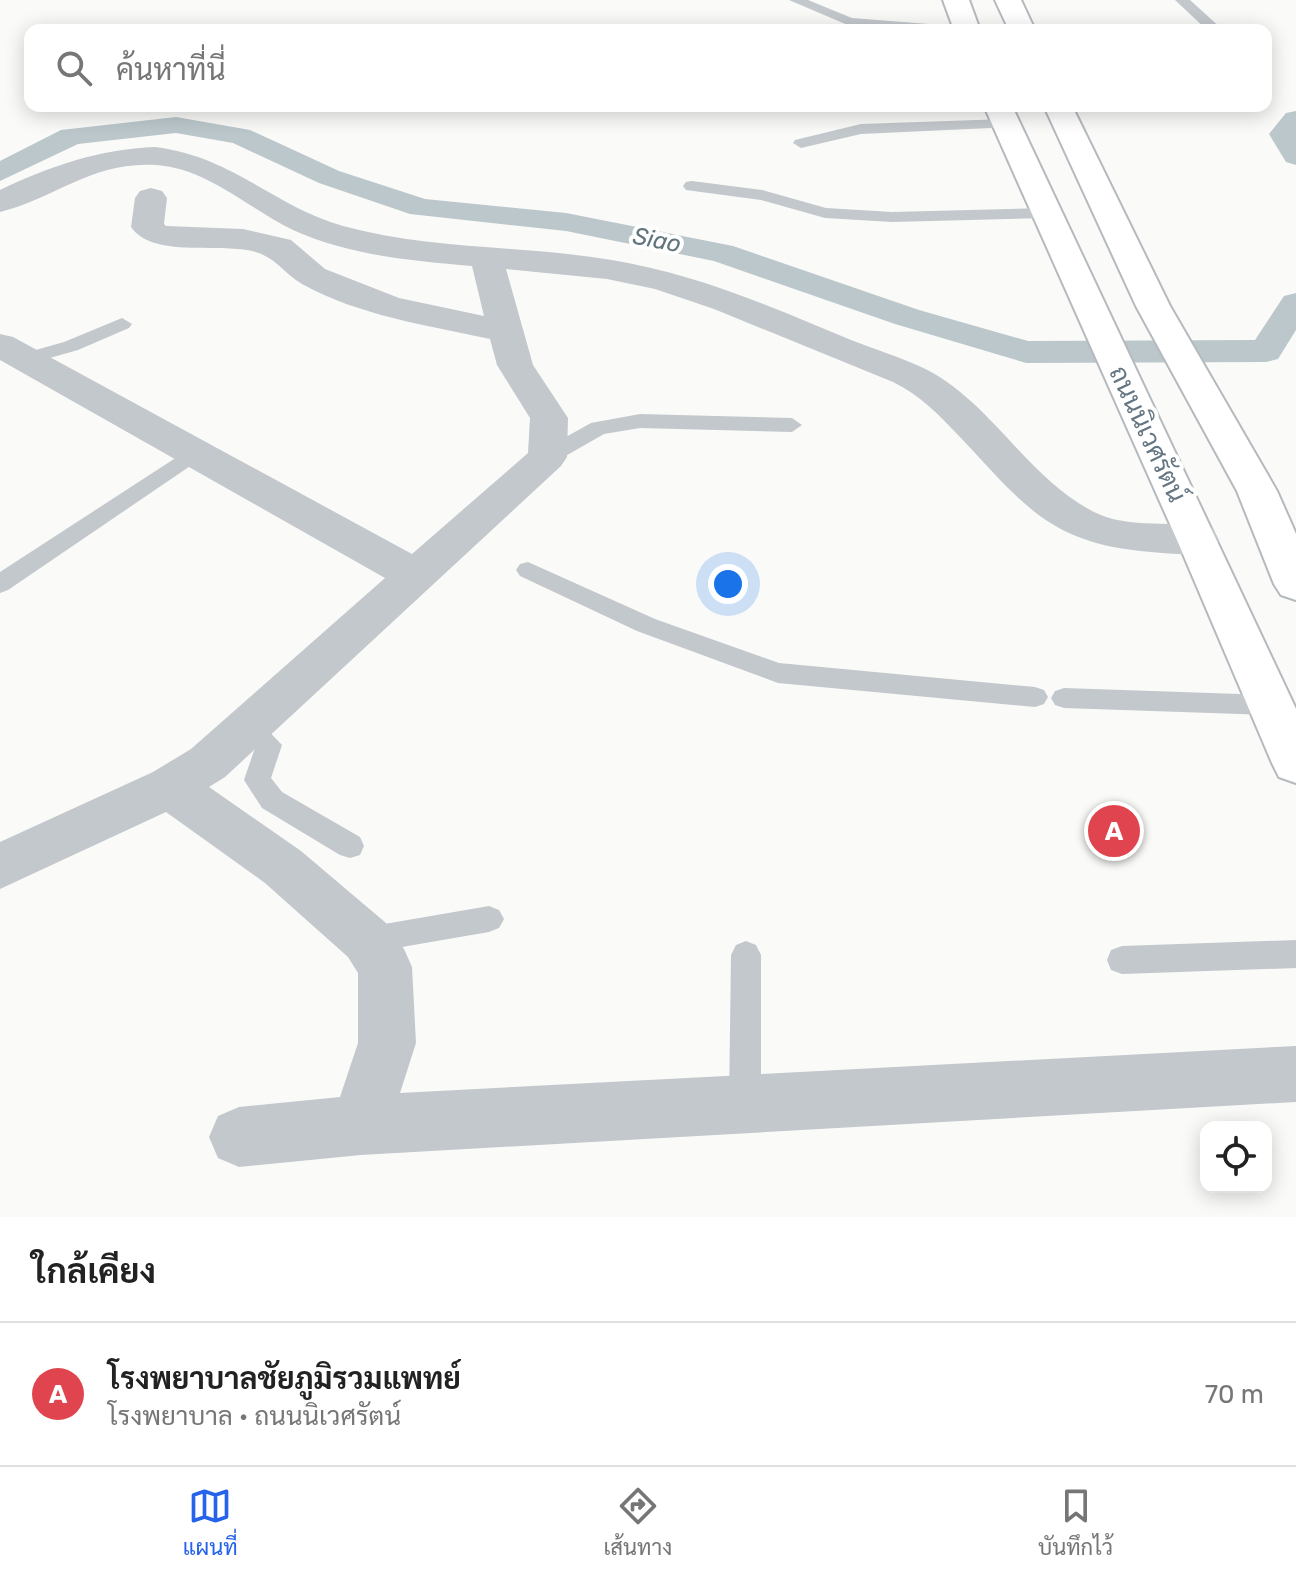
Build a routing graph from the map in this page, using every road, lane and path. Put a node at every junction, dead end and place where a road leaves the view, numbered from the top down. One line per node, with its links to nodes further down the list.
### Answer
1 (796, 0): 5 (lane)
2 (956, 0): 6 (main road)
3 (1008, 0): 7 (main road)
4 (1182, 0): 8 (lane)
5 (876, 24)
6 (965, 24)
7 (1019, 24)
8 (1209, 24)
9 (1061, 112): 27 (main road)
10 (1002, 115): 11 (lane); 15 (main road, ถนนนิเวศรัตน์)
11 (801, 143)
12 (692, 186): 15 (lane)
13 (151, 198): 18 (street)
14 (0, 202): 16 (street)
15 (1046, 213): 23 (main road, ถนนนิเวศรัตน์)
16 (489, 256): 18 (street); 23 (street)
17 (122, 324): 19 (lane)
18 (505, 331): 22 (street)
19 (12, 352): 21 (street)
20 (792, 425): 22 (lane)
21 (194, 453): 25 (street); 26 (lane)
22 (547, 457): 25 (street)
23 (1198, 540): 30 (main road, ถนนนิเวศรัตน์)
24 (528, 570): 28 (lane)
25 (415, 575): 31 (street)
26 (0, 584)
27 (1296, 584)
28 (1035, 697)
29 (1064, 698): 30 (lane)
30 (1269, 705): 32 (main road, ถนนนิเวศรัตน์)
31 (249, 727): 33 (street); 34 (lane)
32 (1296, 763)
33 (170, 787): 35 (street); 37 (street)
34 (350, 846)
35 (0, 866)
36 (489, 919): 37 (lane)
37 (367, 940): 43 (street)
38 (1296, 954): 40 (lane)
39 (746, 955): 42 (lane)
40 (1122, 960)
41 (1296, 1074): 42 (street)
42 (745, 1103): 43 (street)
43 (361, 1125): 44 (street)
44 (239, 1137)

